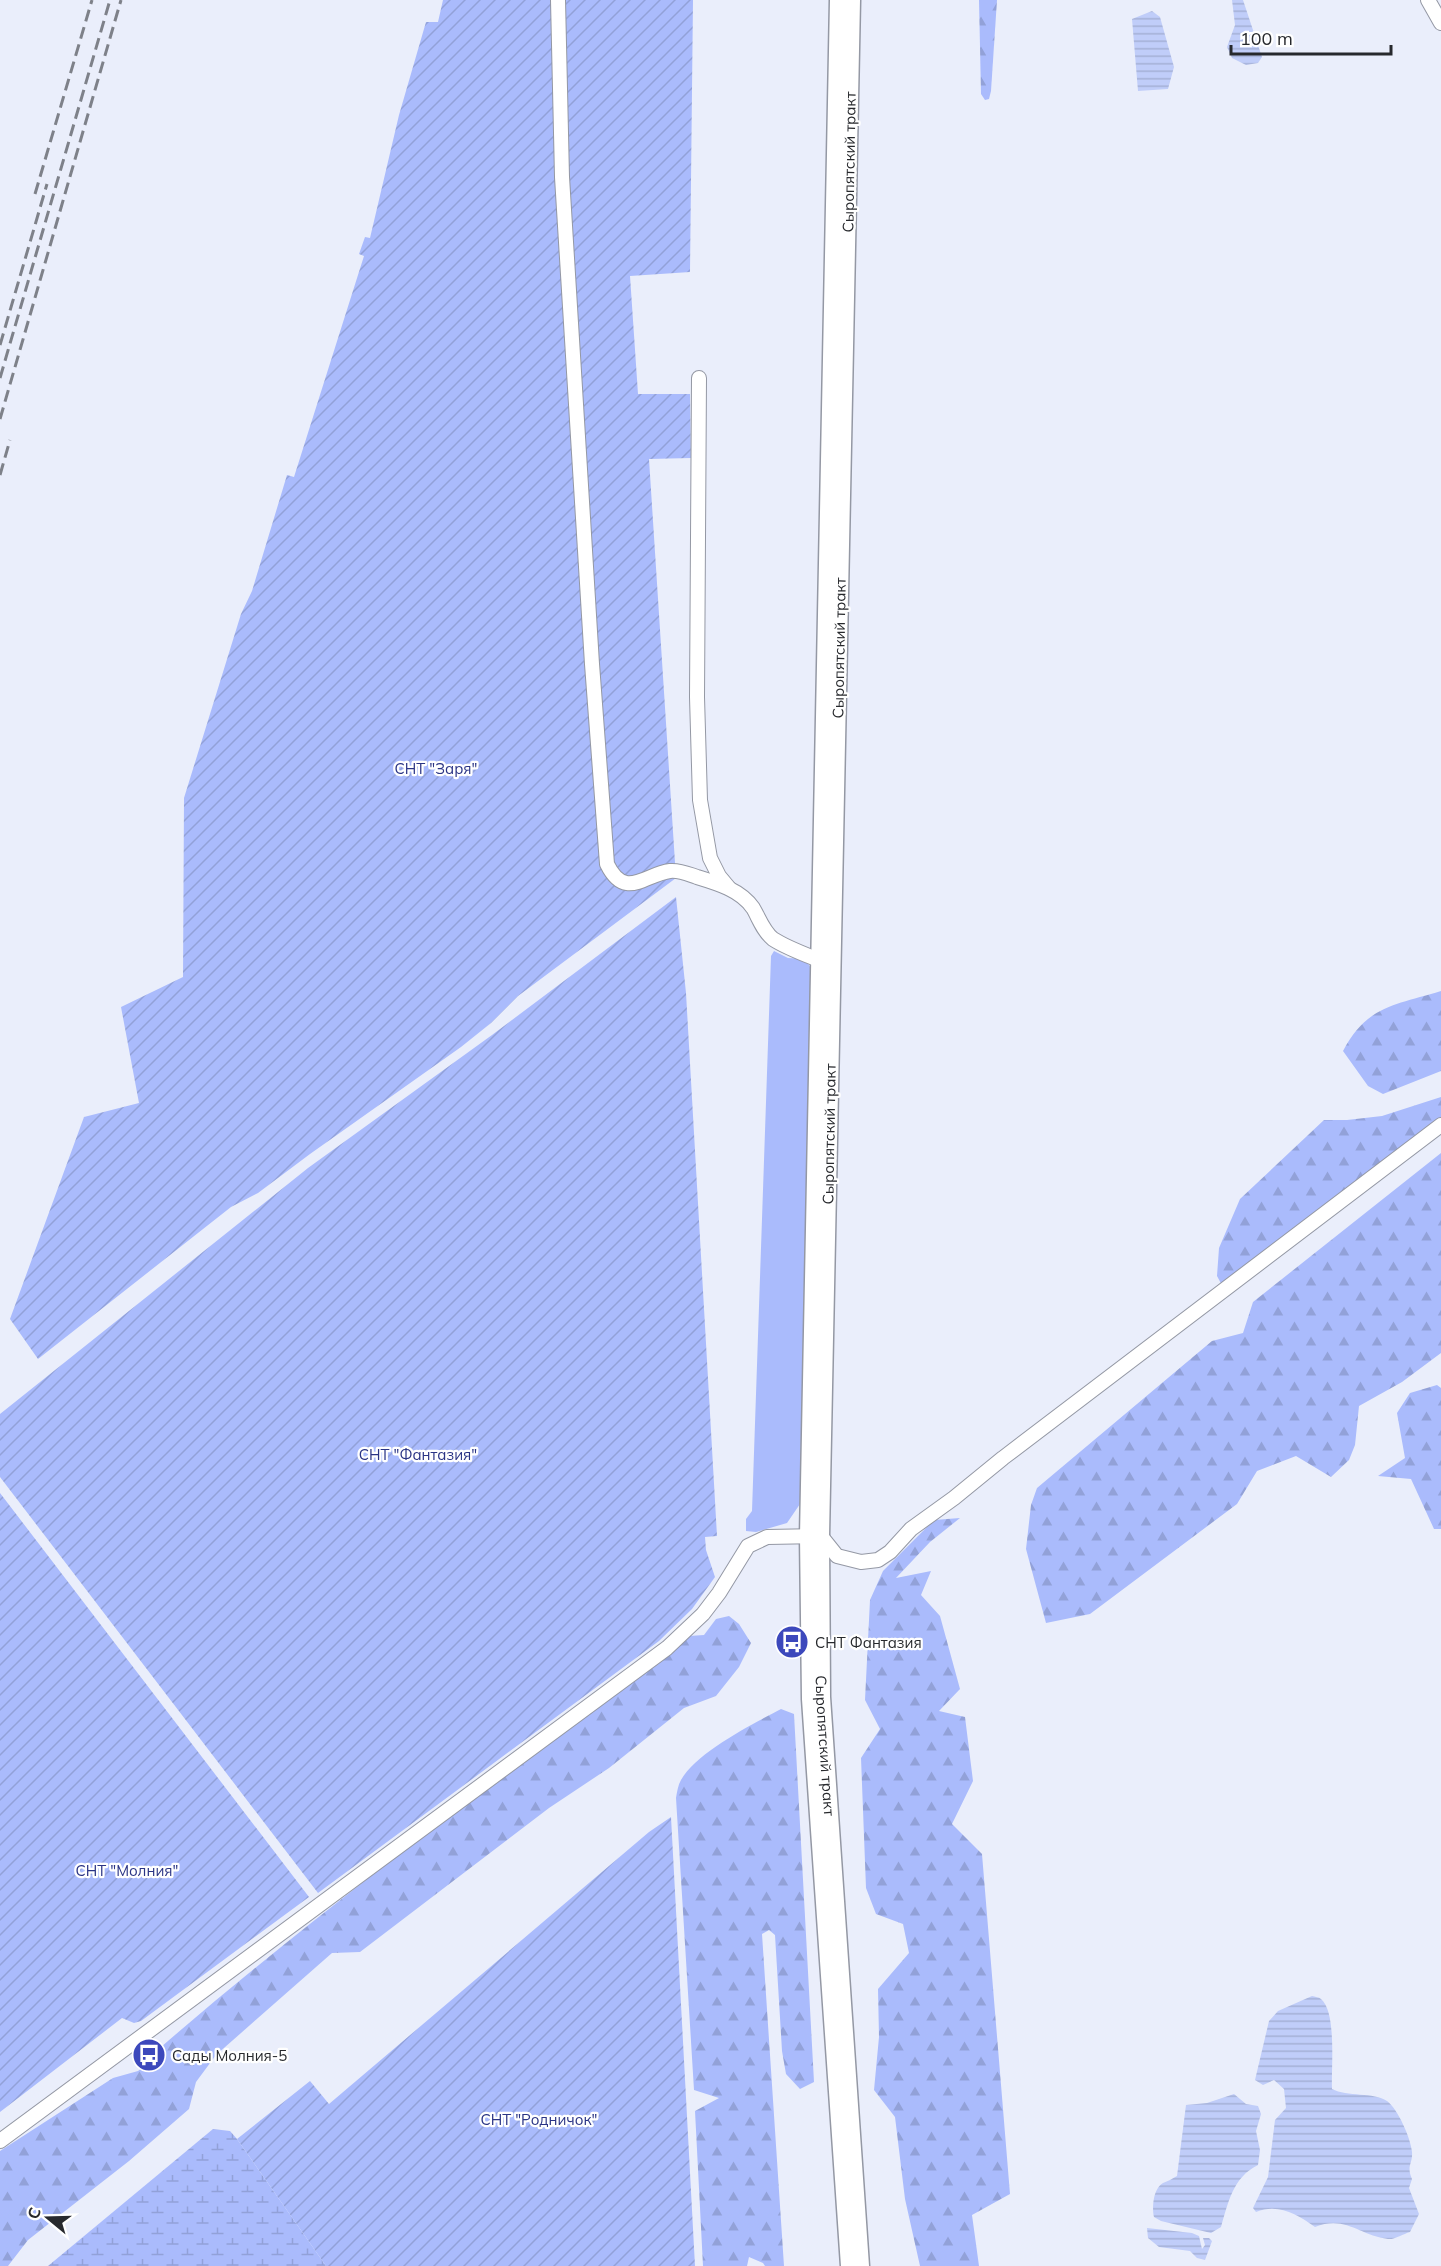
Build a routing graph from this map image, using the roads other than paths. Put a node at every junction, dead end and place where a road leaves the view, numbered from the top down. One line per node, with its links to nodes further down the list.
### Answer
1 (558, 0): 7 (street)
2 (838, 0): 8 (main road, Сыропятский тракт)
3 (852, 0): 10 (main road, Сыропятский тракт)
4 (1428, 0): 5 (street)
5 (1441, 23)
6 (699, 378): 7 (street)
7 (731, 889): 8 (street)
8 (819, 960): 10 (main road, Сыропятский тракт)
9 (1441, 1125): 10 (street)
10 (815, 1536): 11 (street); 12 (main road, Сыропятский тракт); 13 (main road, Сыропятский тракт)
11 (0, 2141)
12 (849, 2266)
13 (861, 2266)

